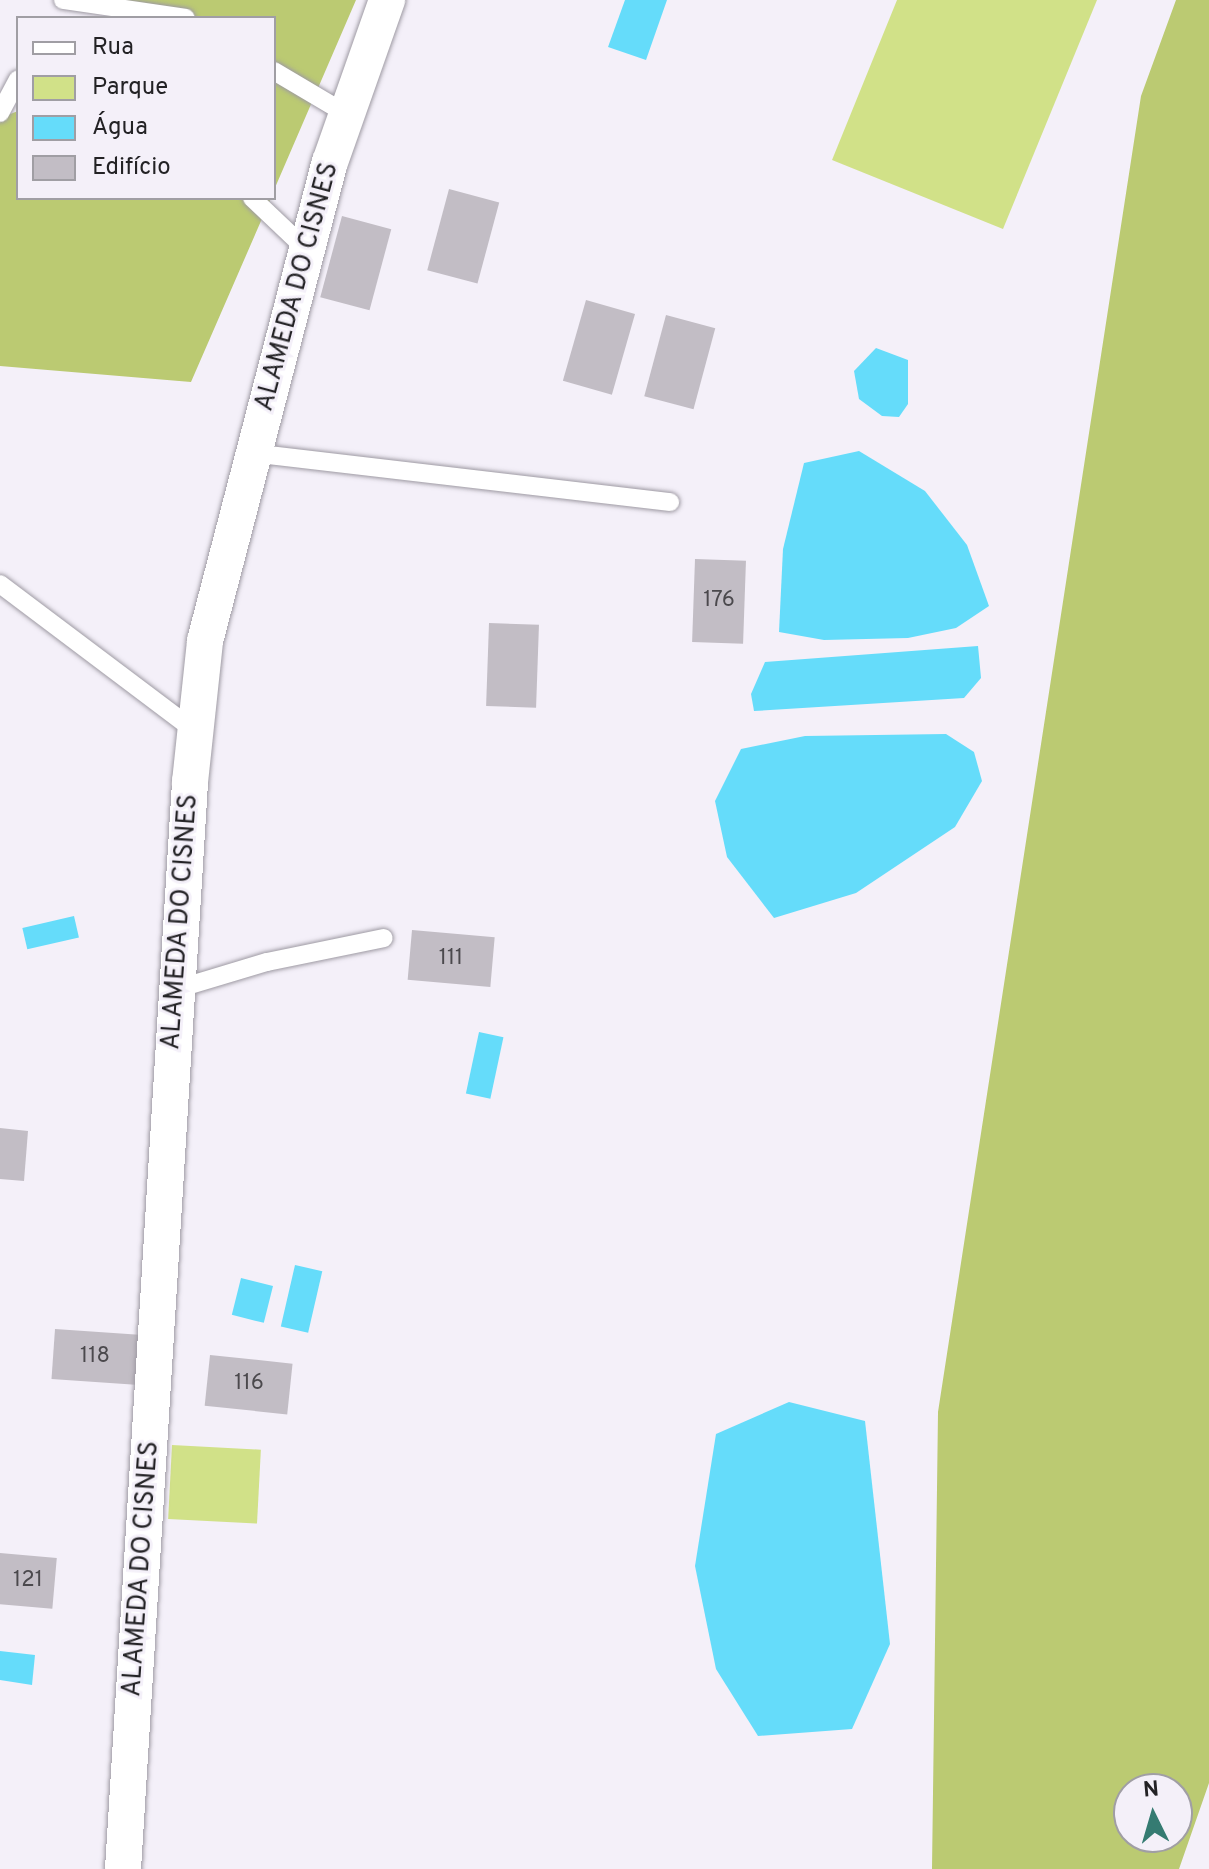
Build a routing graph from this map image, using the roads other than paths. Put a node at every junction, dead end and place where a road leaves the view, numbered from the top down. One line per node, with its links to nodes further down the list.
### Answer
1 (63, 0): 3 (lane)
2 (387, 0): 7 (street, ALAMEDA DO CISNES)
3 (172, 16)
4 (276, 72): 7 (lane)
5 (16, 83): 6 (lane)
6 (0, 113)
7 (348, 115): 9 (street, ALAMEDA DO CISNES)
8 (254, 200): 9 (lane)
9 (309, 252): 10 (street, ALAMEDA DO CISNES)
10 (252, 453): 11 (lane); 13 (street, ALAMEDA DO CISNES)
11 (670, 502)
12 (0, 584): 13 (lane)
13 (195, 731): 15 (street, ALAMEDA DO CISNES)
14 (384, 938): 15 (lane)
15 (177, 989): 16 (street, ALAMEDA DO CISNES)
16 (123, 1869)

